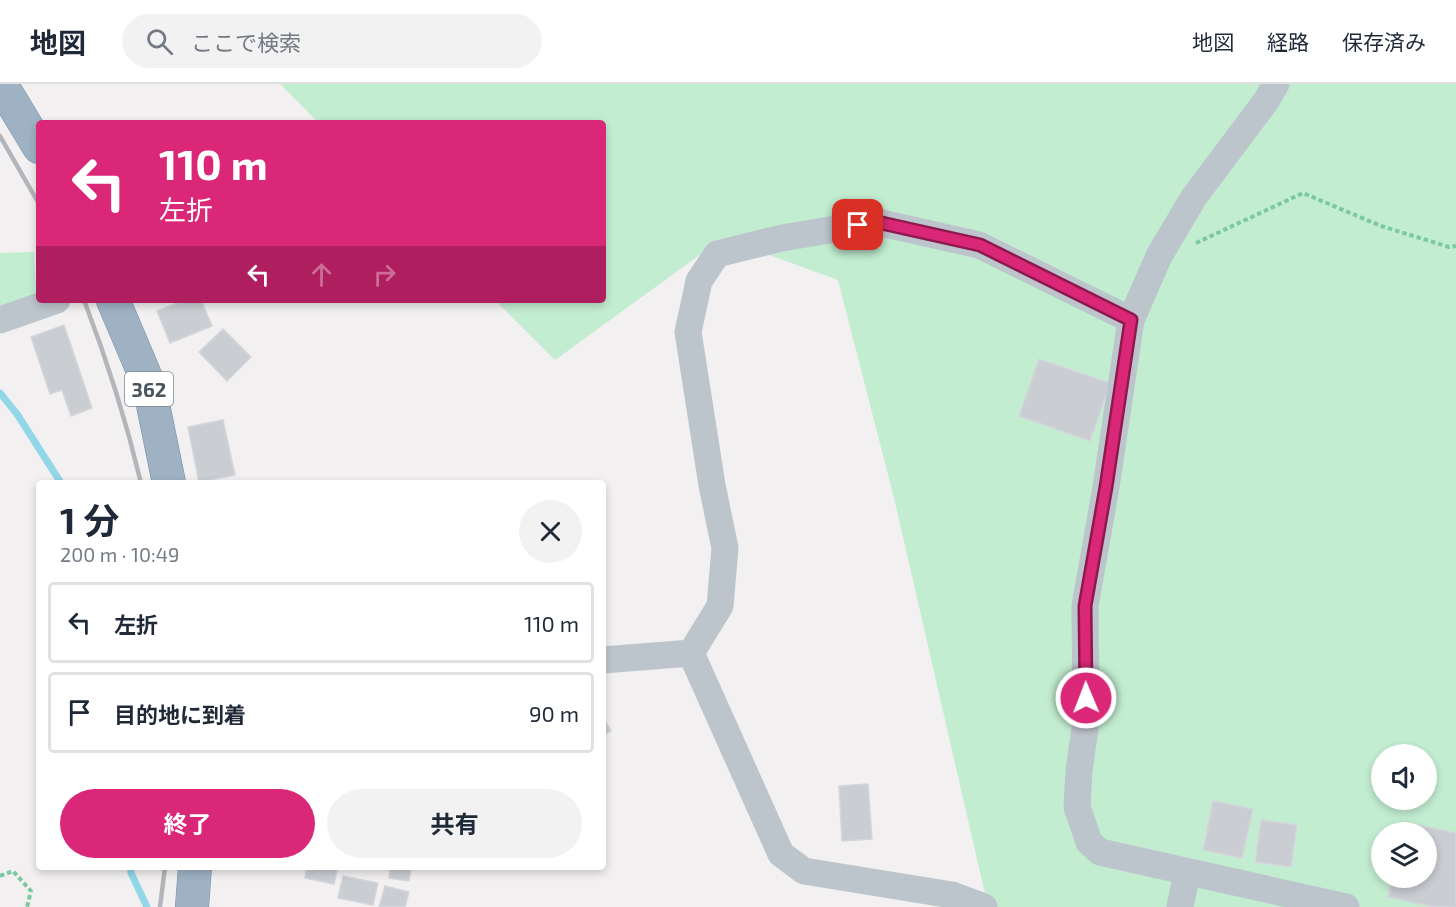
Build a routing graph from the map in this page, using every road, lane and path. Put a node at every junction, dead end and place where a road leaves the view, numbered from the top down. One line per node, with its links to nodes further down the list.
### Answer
1 (1, 84): 3 (highway)
2 (1276, 84): 5 (street)
3 (36, 142)
4 (1456, 246): 5 (path)
5 (1159, 256): 8 (street)
6 (50, 303): 9 (street)
7 (114, 303): 10 (highway, 362)
8 (1131, 320): 11 (street); 14 (street)
9 (4, 322)
10 (168, 480)
11 (691, 653): 12 (street); 18 (street)
12 (606, 660)
13 (195, 870): 16 (highway)
14 (1187, 873): 19 (street); 20 (street)
15 (0, 876): 17 (path)
16 (196, 905)
17 (27, 907)
18 (984, 907)
19 (1180, 907)
20 (1346, 907)

